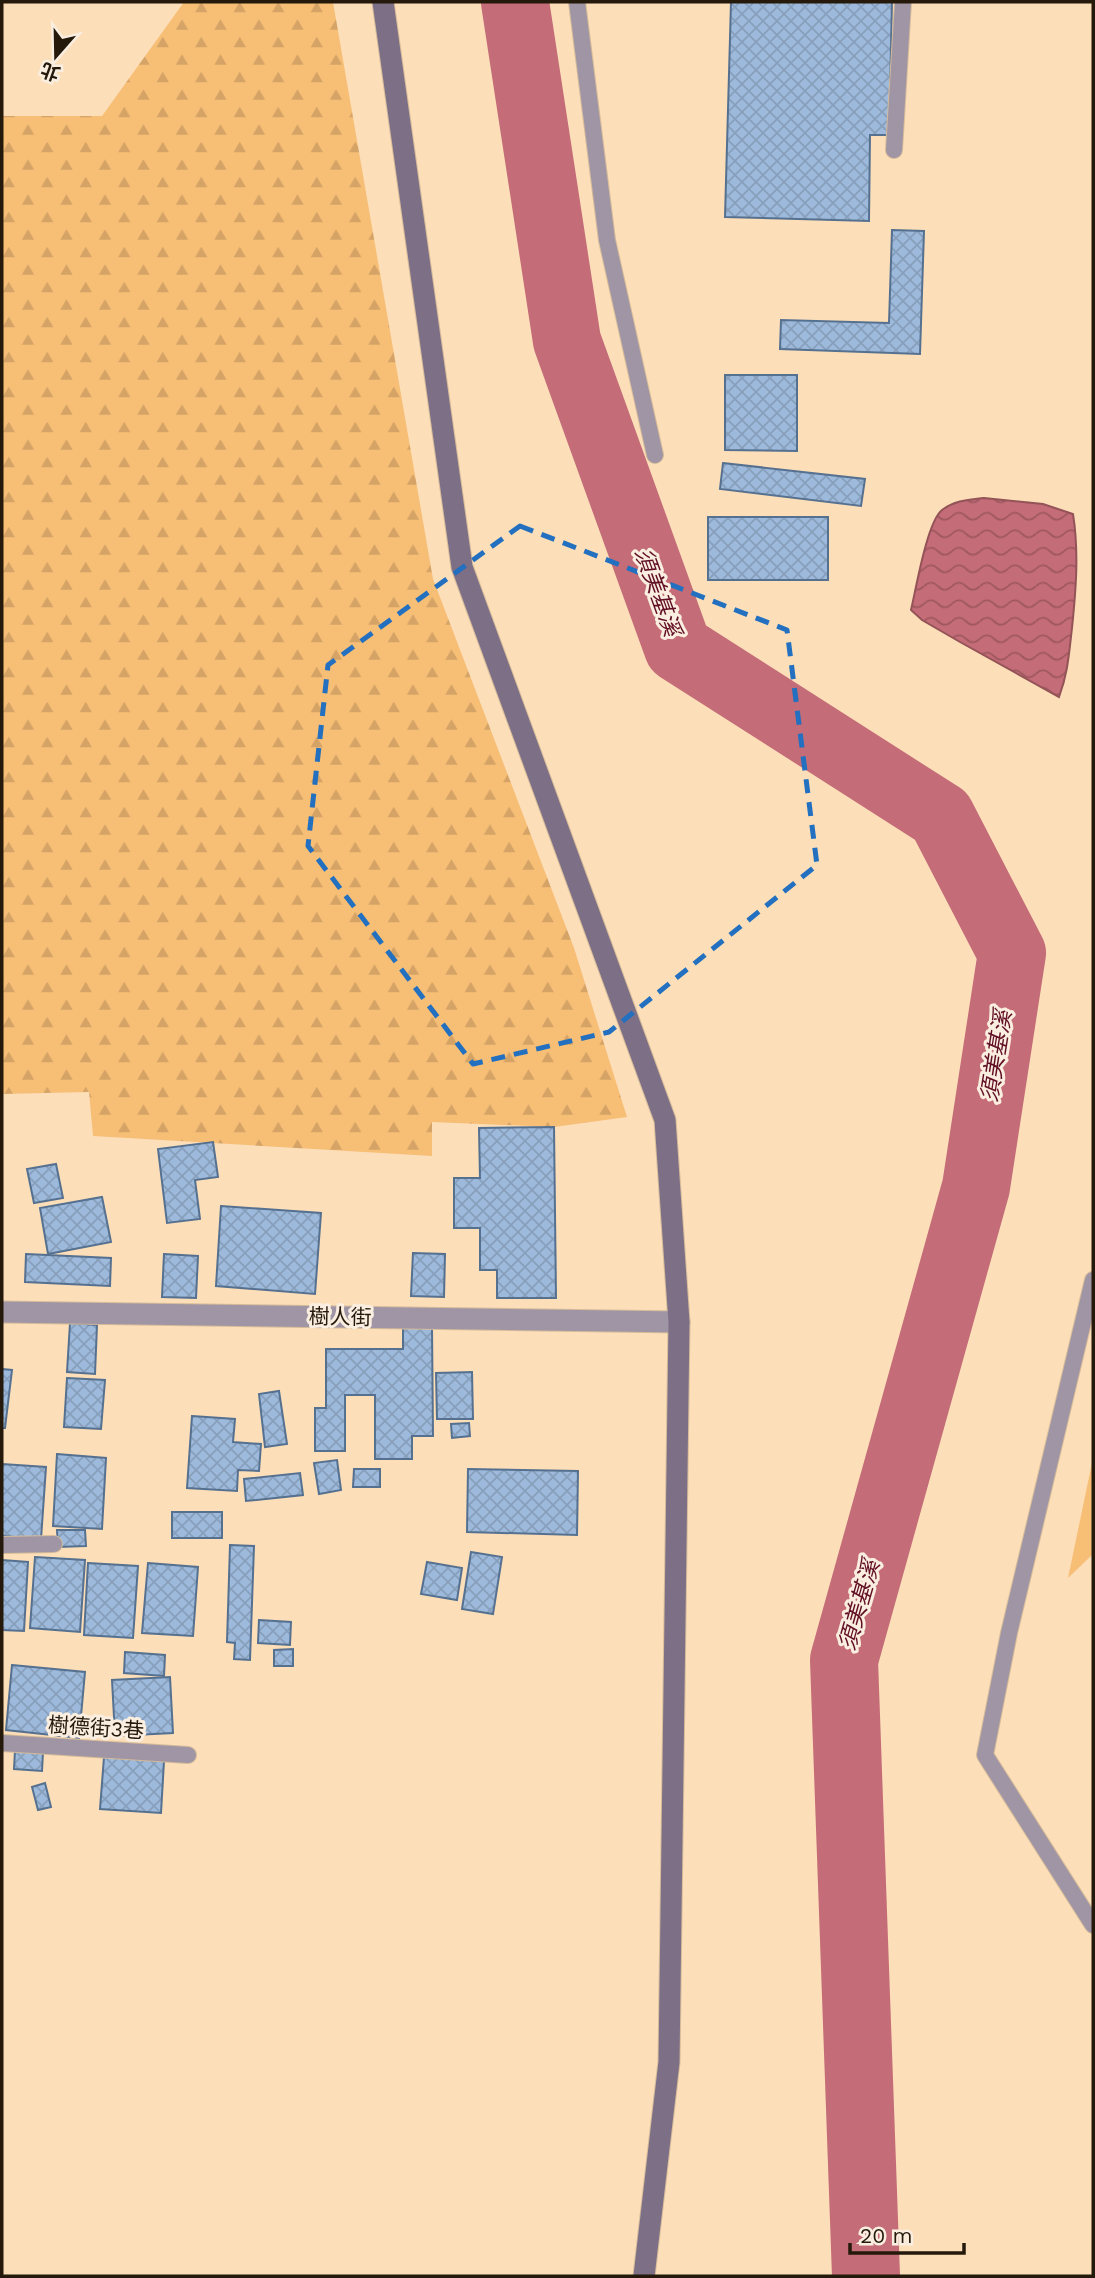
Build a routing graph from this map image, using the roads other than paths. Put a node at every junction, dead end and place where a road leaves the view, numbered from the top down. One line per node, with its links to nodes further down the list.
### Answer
1 (383, 2): 8 (street)
2 (577, 2): 5 (lane)
3 (903, 2): 4 (lane)
4 (894, 150)
5 (655, 455)
6 (1093, 1280): 13 (lane)
7 (2, 1312): 8 (street, 樹人街)
8 (679, 1322): 14 (street)
9 (54, 1544): 10 (lane)
10 (2, 1545)
11 (2, 1744): 12 (lane, 樹德街3巷)
12 (188, 1755)
13 (1093, 1924)
14 (644, 2276)

